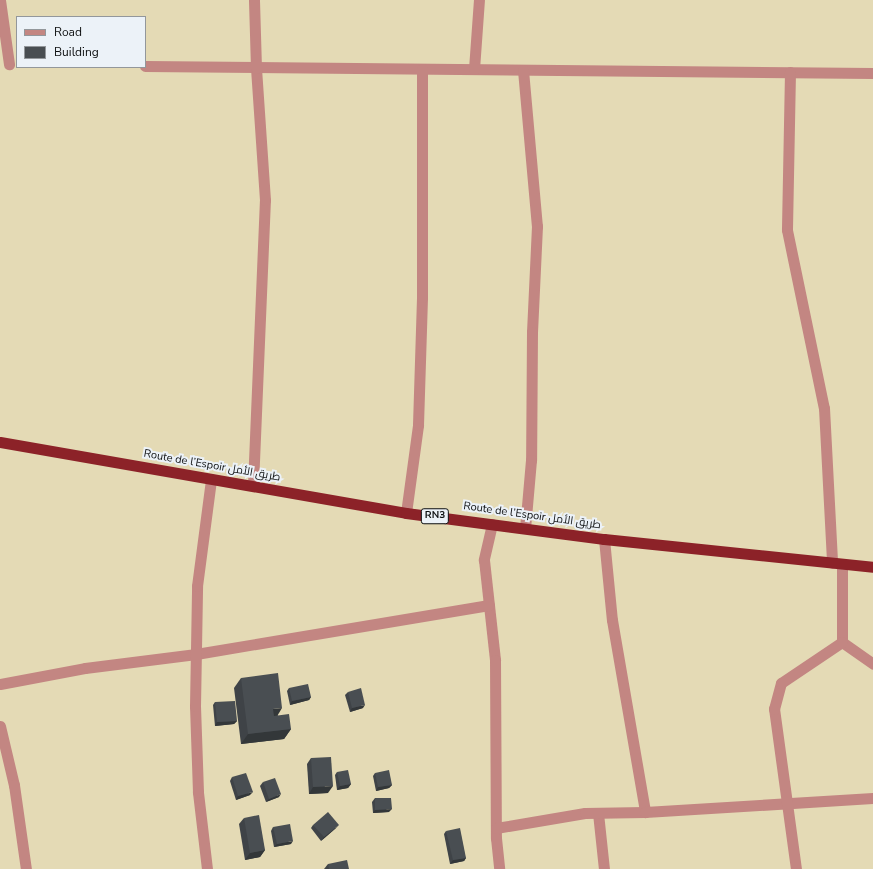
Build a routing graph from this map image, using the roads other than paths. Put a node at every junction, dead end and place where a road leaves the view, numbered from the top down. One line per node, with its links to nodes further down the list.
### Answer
1 (0, 0): 4 (street)
2 (254, 0): 6 (street)
3 (480, 0): 8 (street)
4 (9, 64)
5 (146, 66): 6 (street)
6 (256, 68): 7 (street); 14 (street)
7 (422, 69): 8 (street); 15 (street)
8 (474, 70): 9 (street)
9 (523, 70): 10 (street); 17 (street)
10 (790, 72): 11 (street); 19 (street)
11 (873, 73)
12 (0, 442): 13 (highway, Route de l’Espoir طريق الأمل / RN3)
13 (212, 479): 14 (highway, Route de l’Espoir طريق الأمل / RN3); 23 (street)
14 (253, 485): 15 (highway, Route de l’Espoir طريق الأمل / RN3)
15 (406, 513): 16 (highway, Route de l’Espoir طريق الأمل / RN3)
16 (492, 524): 17 (highway, Route de l’Espoir طريق الأمل / RN3); 21 (street)
17 (525, 528): 18 (highway, Route de l’Espoir طريق الأمل / RN3)
18 (604, 539): 19 (highway, Route de l’Espoir طريق الأمل / RN3); 29 (street)
19 (837, 564): 20 (highway, Route de l’Espoir طريق الأمل / RN3); 22 (street)
20 (873, 567)
21 (489, 605): 23 (street); 31 (street)
22 (842, 642): 24 (street); 28 (street)
23 (196, 654): 25 (street); 33 (street)
24 (873, 664)
25 (0, 684)
26 (0, 726): 32 (street)
27 (873, 798): 28 (street)
28 (787, 804): 29 (street); 36 (street)
29 (645, 812): 30 (street)
30 (598, 813): 31 (street); 35 (street)
31 (496, 828): 34 (street)
32 (26, 869)
33 (207, 869)
34 (499, 869)
35 (604, 869)
36 (796, 869)

